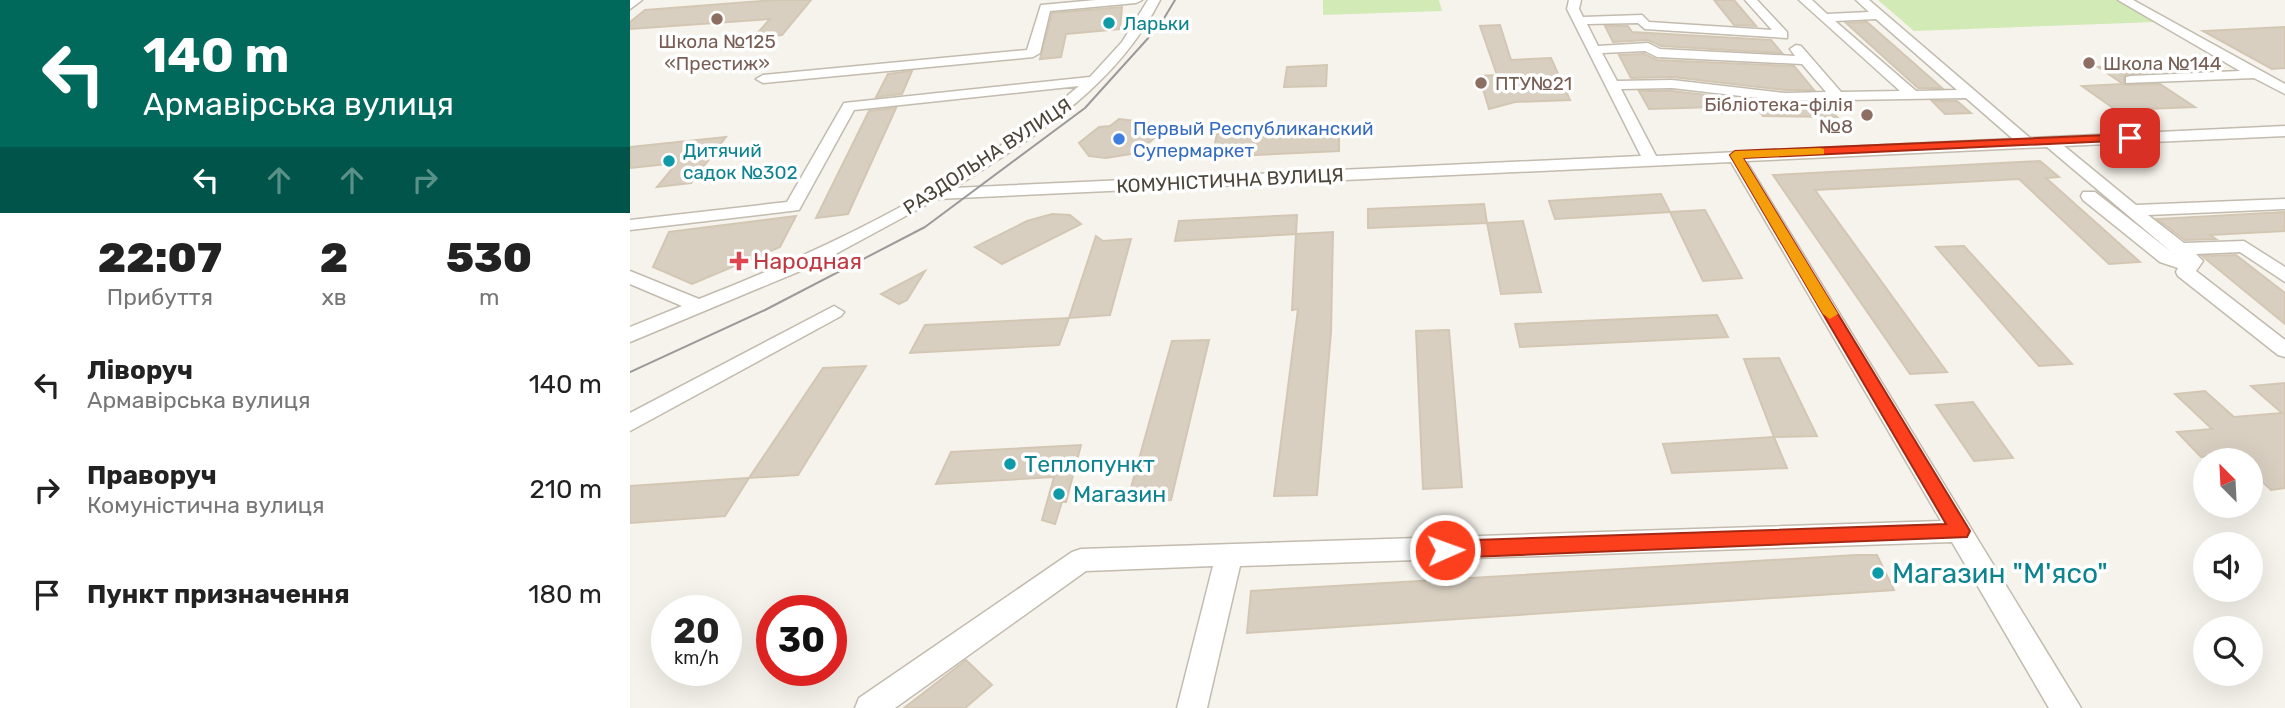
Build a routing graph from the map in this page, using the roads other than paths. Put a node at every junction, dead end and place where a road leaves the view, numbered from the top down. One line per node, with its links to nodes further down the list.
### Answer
1 (636, 0): 9 (street)
2 (1136, 0): 17 (street)
3 (1154, 0): 18 (street, РАЗДОЛЬНА ВУЛИЦЯ)
4 (1575, 0): 12 (street)
5 (1751, 0): 13 (street)
6 (1805, 0): 11 (street)
7 (1862, 0): 10 (street)
8 (2124, 0): 16 (street)
9 (630, 5)
10 (1880, 15): 11 (street); 22 (street)
11 (1824, 18): 24 (street)
12 (1579, 21): 13 (street); 14 (street)
13 (1783, 35): 15 (street)
14 (1594, 50): 15 (street); 20 (street)
15 (1805, 60): 23 (street)
16 (2255, 74): 19 (street); 21 (street)
17 (763, 79)
18 (1093, 80): 32 (street, РАЗДОЛЬНА ВУЛИЦЯ); 36 (street)
19 (2132, 80)
20 (1612, 85): 23 (street); 31 (street)
21 (2285, 90)
22 (1970, 94): 24 (street); 28 (street)
23 (1836, 96): 24 (street)
24 (1913, 96)
25 (2285, 131): 26 (street, КОМУНІСТИЧНА ВУЛИЦЯ)
26 (2265, 132): 27 (street, КОМУНІСТИЧНА ВУЛИЦЯ); 29 (street)
27 (2049, 141): 28 (street, КОМУНІСТИЧНА ВУЛИЦЯ); 35 (street)
28 (2025, 142): 30 (street, КОМУНІСТИЧНА ВУЛИЦЯ)
29 (2285, 144)
30 (1735, 155): 31 (street, КОМУНІСТИЧНА ВУЛИЦЯ); 46 (street)
31 (1650, 159): 32 (street, КОМУНІСТИЧНА ВУЛИЦЯ)
32 (936, 194): 41 (street, РАЗДОЛЬНА ВУЛИЦЯ)
33 (2089, 196): 38 (street)
34 (2285, 204): 35 (street)
35 (2132, 210): 37 (street)
36 (630, 225)
37 (2179, 249): 38 (street); 39 (street)
38 (2190, 266): 44 (street)
39 (2285, 276)
40 (630, 277): 41 (street)
41 (698, 306): 43 (street, РАЗДОЛЬНА ВУЛИЦЯ)
42 (834, 312): 45 (street)
43 (630, 335)
44 (2285, 350)
45 (630, 423)
46 (1960, 531): 47 (street); 50 (street)
47 (1228, 557): 48 (street); 49 (street)
48 (870, 708)
49 (1192, 708)
50 (2066, 708)

